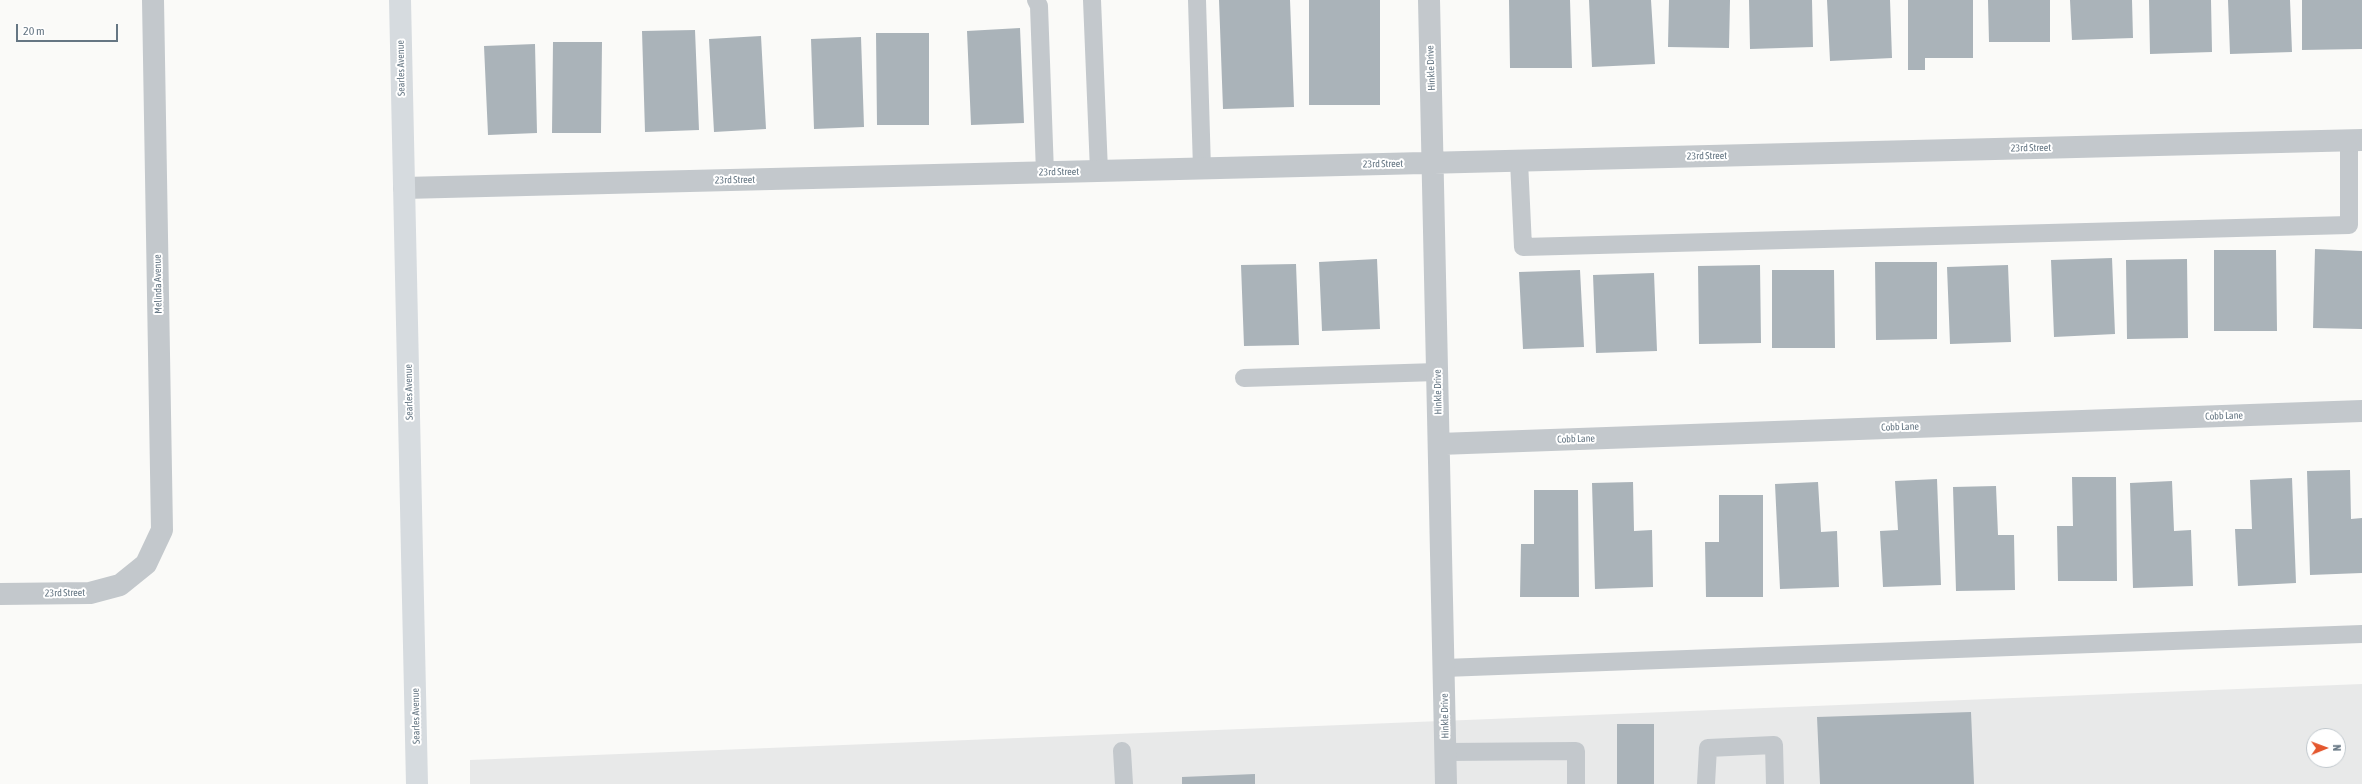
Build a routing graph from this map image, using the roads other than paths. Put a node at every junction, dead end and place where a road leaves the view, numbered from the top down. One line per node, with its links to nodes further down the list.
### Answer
1 (153, 0): 18 (street, Melinda Avenue)
2 (400, 0): 13 (street, Searles Avenue)
3 (1036, 0): 12 (lane)
4 (1092, 0): 11 (lane)
5 (1197, 0): 10 (lane)
6 (1429, 0): 9 (street, Hinkle Drive)
7 (2356, 141): 8 (street, 23rd Street); 8 (lane)
8 (1520, 161): 9 (street, 23rd Street)
9 (1433, 163): 10 (street, 23rd Street); 14 (street, Hinkle Drive)
10 (1202, 169): 11 (street, 23rd Street)
11 (1099, 171): 12 (street, 23rd Street)
12 (1045, 173): 13 (street, 23rd Street)
13 (404, 188): 24 (street, Searles Avenue)
14 (1437, 372): 15 (lane); 17 (street, Hinkle Drive)
15 (1244, 378)
16 (2362, 411): 17 (street, Cobb Lane)
17 (1439, 444): 21 (street, Hinkle Drive)
18 (146, 564): 19 (street, 23rd Street)
19 (0, 594)
20 (2362, 634): 21 (lane)
21 (1444, 668): 23 (street, Hinkle Drive)
22 (1122, 751): 25 (lane)
23 (1446, 752): 26 (street, Hinkle Drive); 27 (lane)
24 (417, 784)
25 (1124, 784)
26 (1446, 784)
27 (1576, 784)
28 (1706, 784): 29 (lane)
29 (1775, 784)

